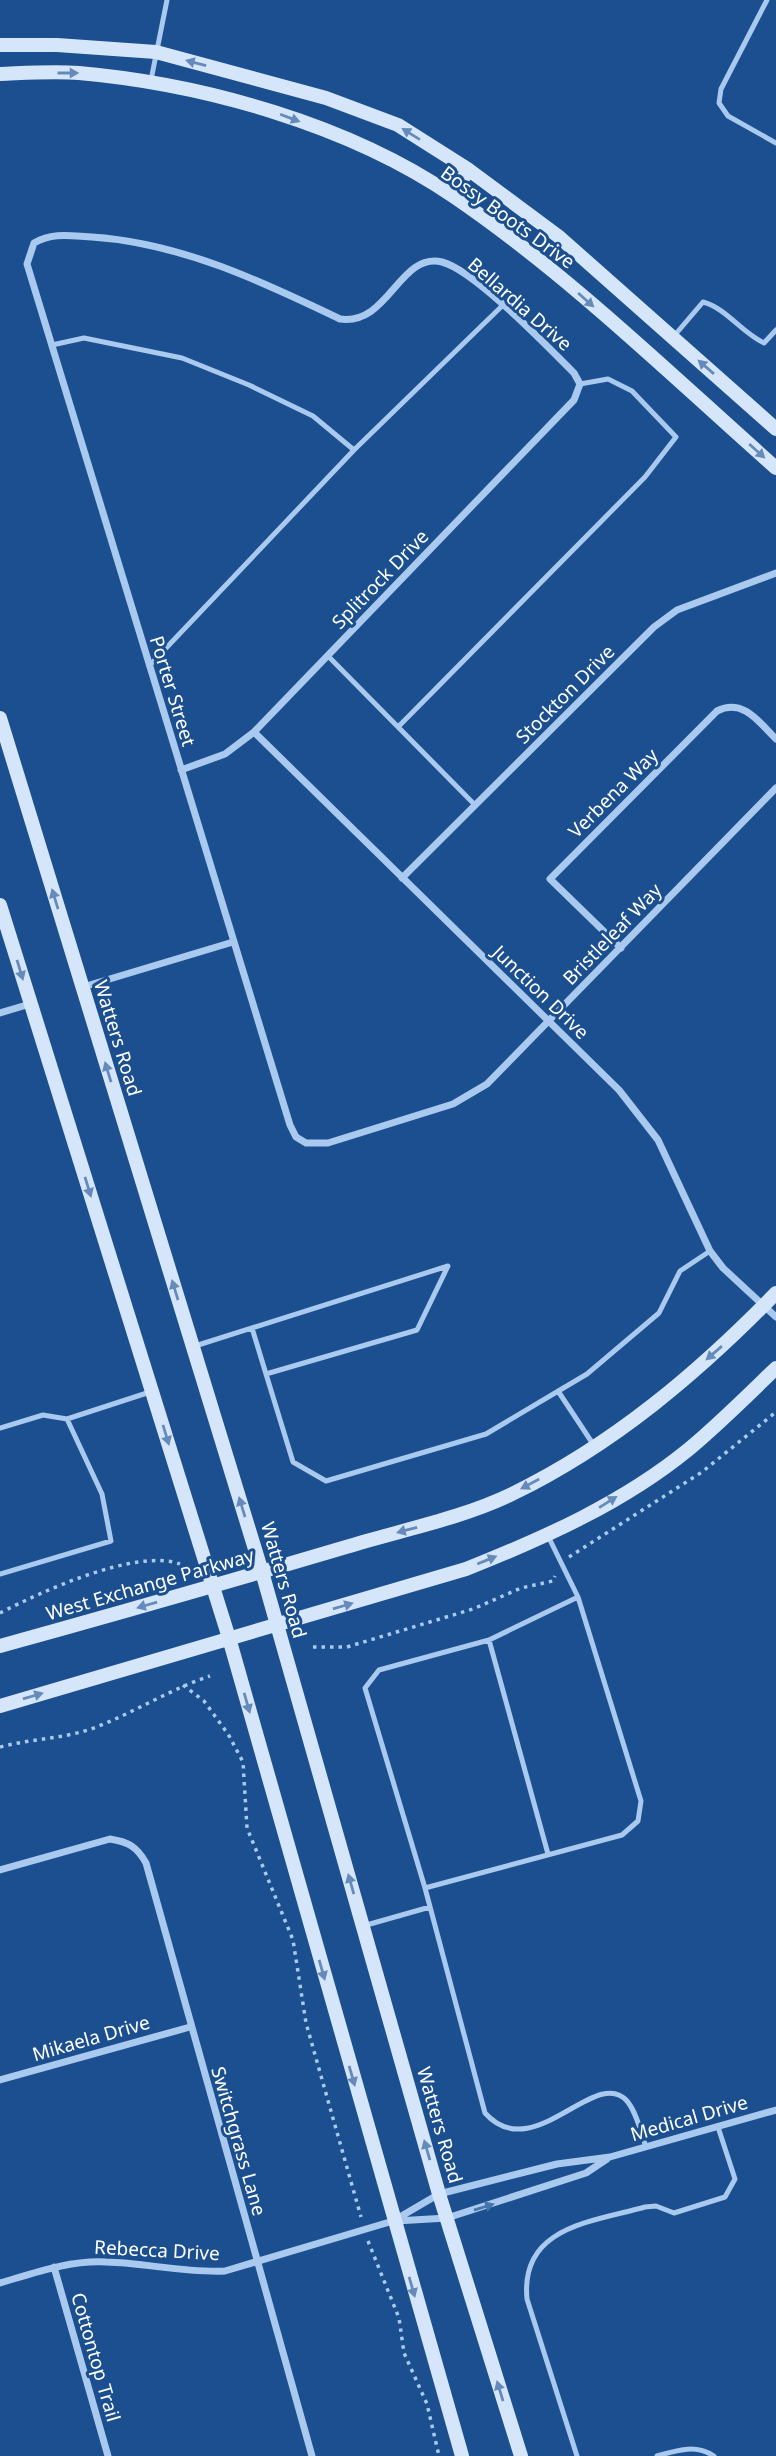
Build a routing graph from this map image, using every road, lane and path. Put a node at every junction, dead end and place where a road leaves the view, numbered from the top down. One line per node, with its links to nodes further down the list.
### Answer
1 (167, 0): 4 (lane)
2 (767, 0): 7 (lane)
3 (0, 45): 4 (main road, Bossy Boots Drive)
4 (156, 52): 6 (lane); 8 (main road, Bossy Boots Drive, one-way to 4)
5 (0, 74): 6 (main road, Bossy Boots Drive, one-way to 6)
6 (150, 83): 9 (main road, Bossy Boots Drive, one-way to 9)
7 (776, 143)
8 (469, 170): 9 (main road); 13 (main road, Bossy Boots Drive)
9 (451, 194): 18 (main road, Bossy Boots Drive, one-way to 18)
10 (431, 262): 11 (street, Bellardia Drive); 14 (street, Porter Street)
11 (503, 305): 15 (street, Bellardia Drive); 17 (lane)
12 (776, 330): 13 (lane)
13 (673, 338): 16 (main road, Bossy Boots Drive, one-way to 13)
14 (52, 345): 17 (lane); 21 (street, Porter Street)
15 (580, 384): 20 (street, Splitrock Drive); 23 (lane)
16 (776, 429)
17 (354, 450): 21 (lane)
18 (776, 468)
19 (776, 573): 28 (street, Stockton Drive)
20 (328, 656): 23 (lane); 24 (street, Splitrock Drive)
21 (149, 666): 26 (street, Porter Street)
22 (0, 718): 33 (main road, Watters Road, one-way to 22)
23 (398, 727): 28 (lane)
24 (254, 732): 26 (street, Splitrock Drive); 29 (street, Junction Drive)
25 (776, 739): 32 (street, Verbena Way)
26 (181, 770): 31 (street, Porter Street)
27 (776, 788): 32 (street, Bristleleaf Way)
28 (475, 804): 29 (street, Stockton Drive)
29 (402, 877): 36 (street, Junction Drive)
30 (0, 905): 34 (main road, one-way to 34)
31 (233, 942): 33 (street); 37 (street, Porter Street)
32 (621, 948): 36 (street, Bristleleaf Way)
33 (82, 988): 43 (main road, Watters Road, one-way to 33)
34 (31, 1004): 35 (street); 46 (main road, one-way to 46)
35 (0, 1013)
36 (548, 1021): 37 (street, Bristleleaf Way); 38 (street, Junction Drive)
37 (306, 1143)
38 (710, 1251): 40 (street, Junction Drive); 47 (lane)
39 (776, 1293): 40 (main road, West Exchange Parkway)
40 (764, 1306): 41 (street, Junction Drive); 51 (main road, West Exchange Parkway, one-way to 51)
41 (776, 1317)
42 (252, 1328): 43 (lane); 45 (lane); 45 (lane)
43 (192, 1347): 55 (main road, Watters Road, one-way to 43)
44 (776, 1368): 52 (main road, one-way to 44)
45 (266, 1374): 47 (lane)
46 (152, 1391): 49 (lane); 57 (main road, one-way to 57)
47 (558, 1391): 51 (lane)
48 (776, 1412): 53 (path)
49 (67, 1419): 50 (lane); 56 (lane)
50 (0, 1428)
51 (594, 1447): 55 (main road, West Exchange Parkway, one-way to 55)
52 (548, 1535): 53 (lane); 60 (main road, one-way to 52)
53 (561, 1562): 58 (lane); 64 (path)
54 (180, 1564): 59 (path)
55 (262, 1572): 57 (main road, West Exchange Parkway); 60 (main road, Watters Road)
56 (0, 1574)
57 (213, 1587): 61 (main road); 63 (main road, West Exchange Parkway, one-way to 63)
58 (578, 1597): 62 (lane); 69 (lane)
59 (0, 1613)
60 (277, 1625): 61 (main road); 73 (main road, Watters Road, one-way to 60)
61 (229, 1638): 67 (main road, one-way to 61); 82 (main road, one-way to 82)
62 (489, 1640): 69 (lane); 71 (lane)
63 (0, 1646)
64 (313, 1647)
65 (210, 1676): 66 (path)
66 (183, 1685): 68 (path); 83 (path)
67 (0, 1706)
68 (0, 1747)
69 (548, 1854): 71 (lane)
70 (0, 1870): 74 (street, Switchgrass Lane)
71 (425, 1888): 72 (lane)
72 (430, 1907): 73 (lane); 78 (lane)
73 (363, 1926): 80 (main road, Watters Road, one-way to 73)
74 (190, 2027): 75 (street, Mikaela Drive); 84 (street, Switchgrass Lane)
75 (0, 2080)
76 (776, 2110): 77 (street, Medical Drive)
77 (718, 2127): 78 (street, Medical Drive); 92 (lane)
78 (646, 2147): 79 (street, Medical Drive)
79 (610, 2157): 80 (street, Medical Drive); 81 (street, Medical Drive, one-way to 79)
80 (439, 2194): 81 (main road, Watters Road); 82 (street, Medical Drive)
81 (447, 2218): 82 (street, Medical Drive); 91 (main road, Watters Road, one-way to 81)
82 (393, 2221): 83 (street, Rebecca Drive); 90 (main road, one-way to 90)
83 (365, 2231): 84 (street, Rebecca Drive); 89 (path)
84 (258, 2262): 85 (street, Rebecca Drive); 88 (street, Switchgrass Lane)
85 (54, 2267): 86 (street, Rebecca Drive); 87 (street, Cottontop Trail)
86 (0, 2283)
87 (108, 2456)
88 (312, 2456)
89 (439, 2456)
90 (462, 2456)
91 (521, 2456)
92 (577, 2456)
93 (657, 2456): 94 (lane)
94 (714, 2456)

